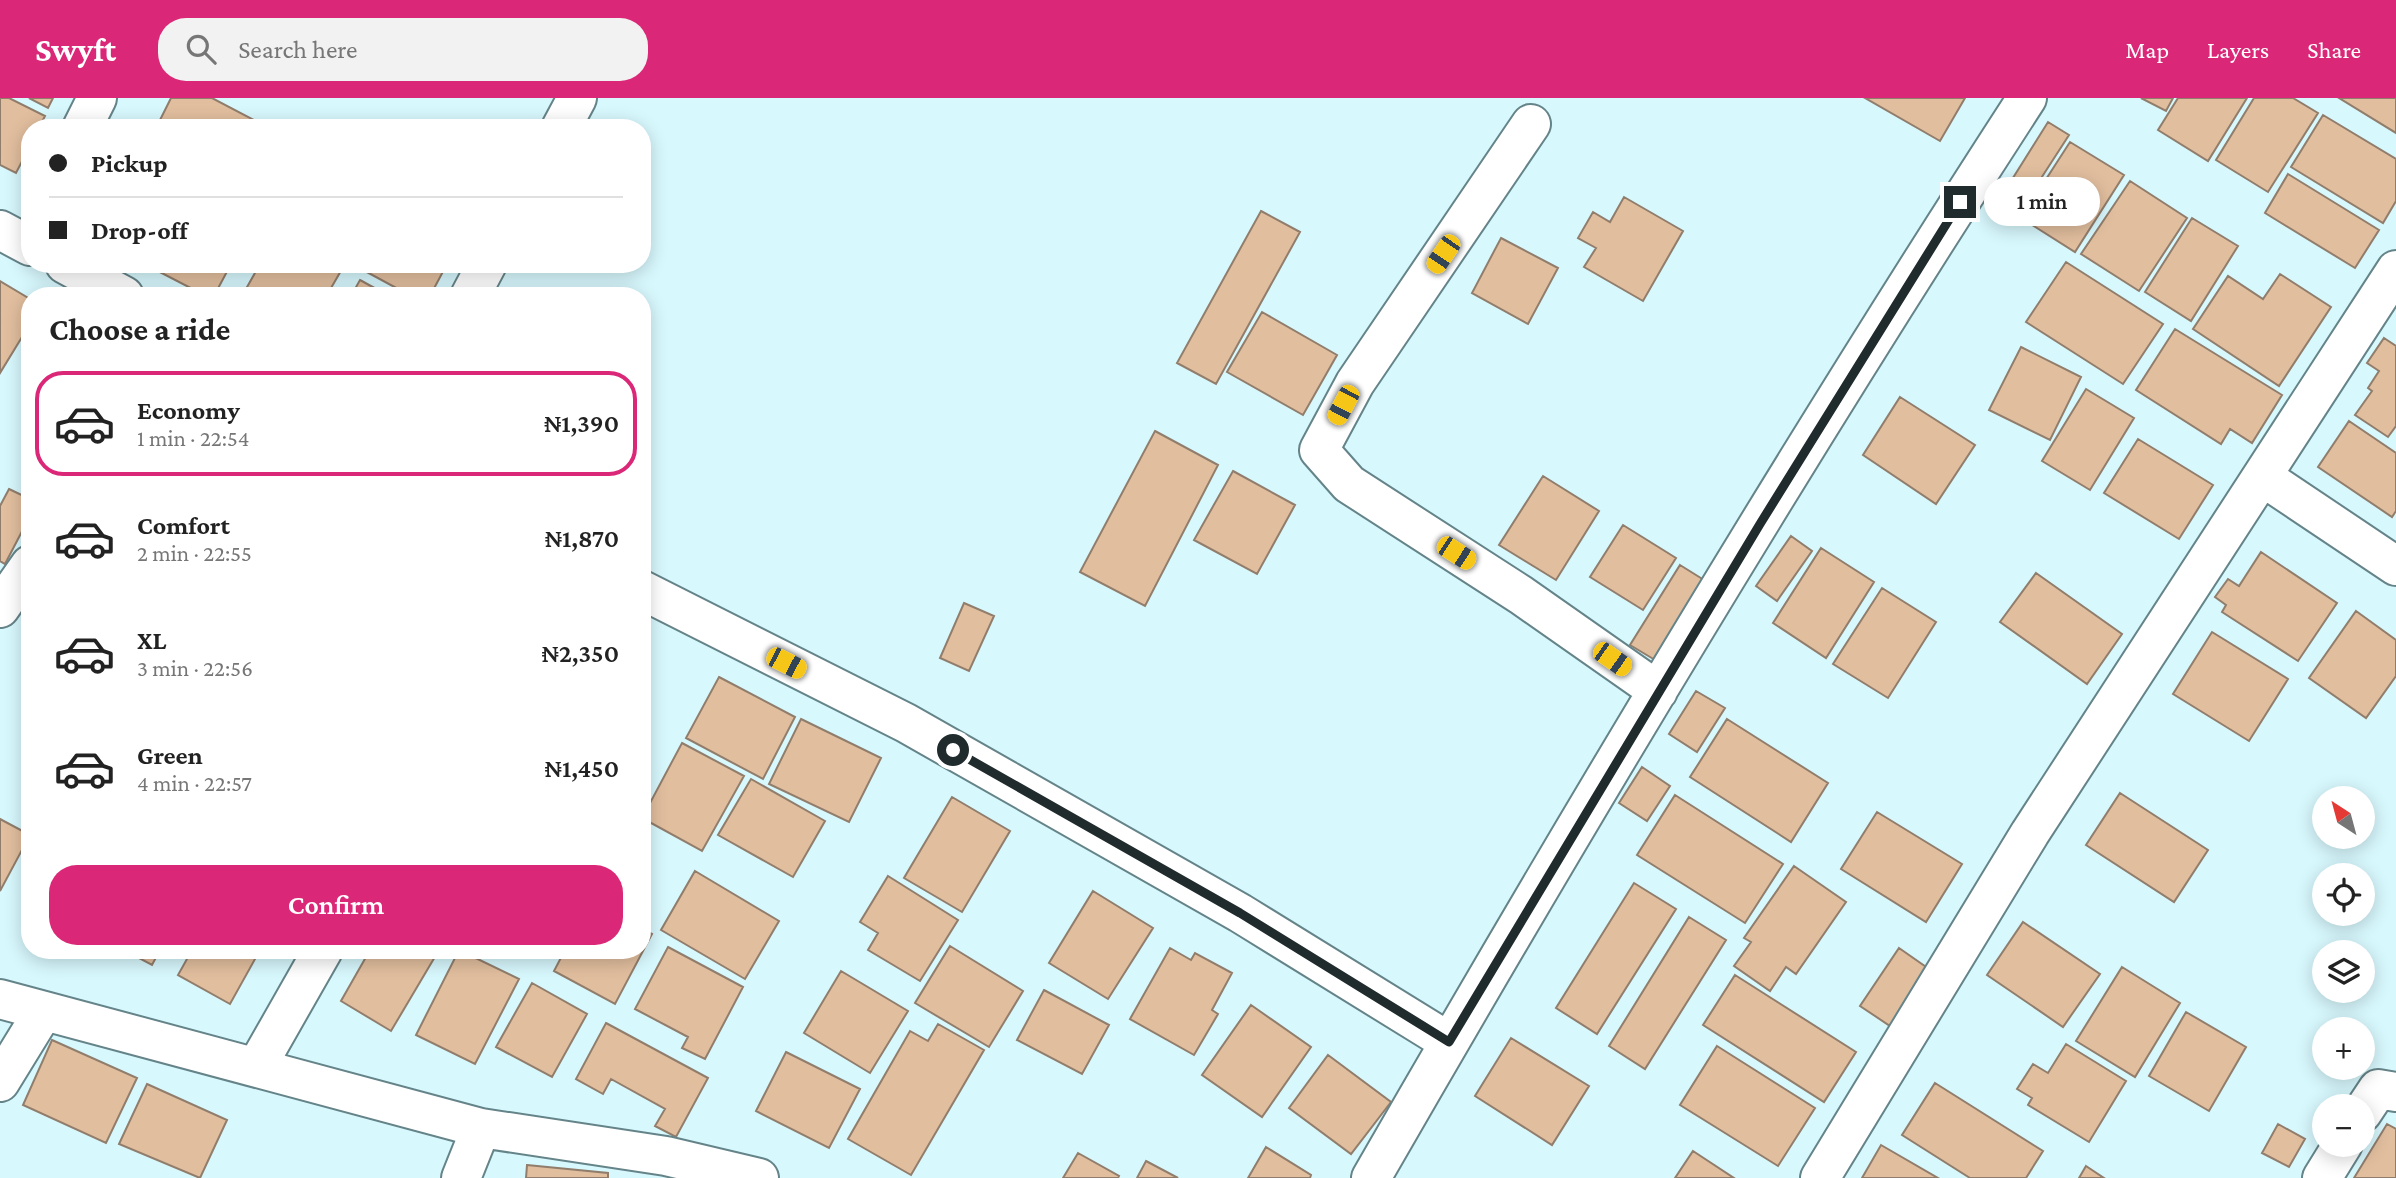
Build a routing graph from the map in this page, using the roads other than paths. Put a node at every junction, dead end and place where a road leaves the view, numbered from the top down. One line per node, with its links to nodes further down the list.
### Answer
1 (97, 98): 4 (street)
2 (577, 98): 5 (street)
3 (2027, 98): 15 (street)
4 (86, 119)
5 (566, 119)
6 (1531, 124): 15 (street)
7 (2396, 270): 10 (street)
8 (82, 273): 9 (street)
9 (107, 287)
10 (2263, 477): 11 (street); 29 (street)
11 (2396, 566)
12 (21, 578): 14 (street)
13 (651, 595): 19 (street)
14 (0, 608)
15 (1658, 691): 19 (street)
16 (318, 959): 20 (street)
17 (0, 999): 18 (street)
18 (43, 1012): 20 (street); 21 (street)
19 (1449, 1042): 28 (street)
20 (257, 1066): 24 (street)
21 (0, 1082)
22 (2396, 1092): 23 (street)
23 (2375, 1094)
24 (481, 1128): 26 (street); 27 (street)
25 (2335, 1157): 30 (street)
26 (461, 1178)
27 (759, 1178)
28 (1371, 1178)
29 (1820, 1178)
30 (2322, 1178)

